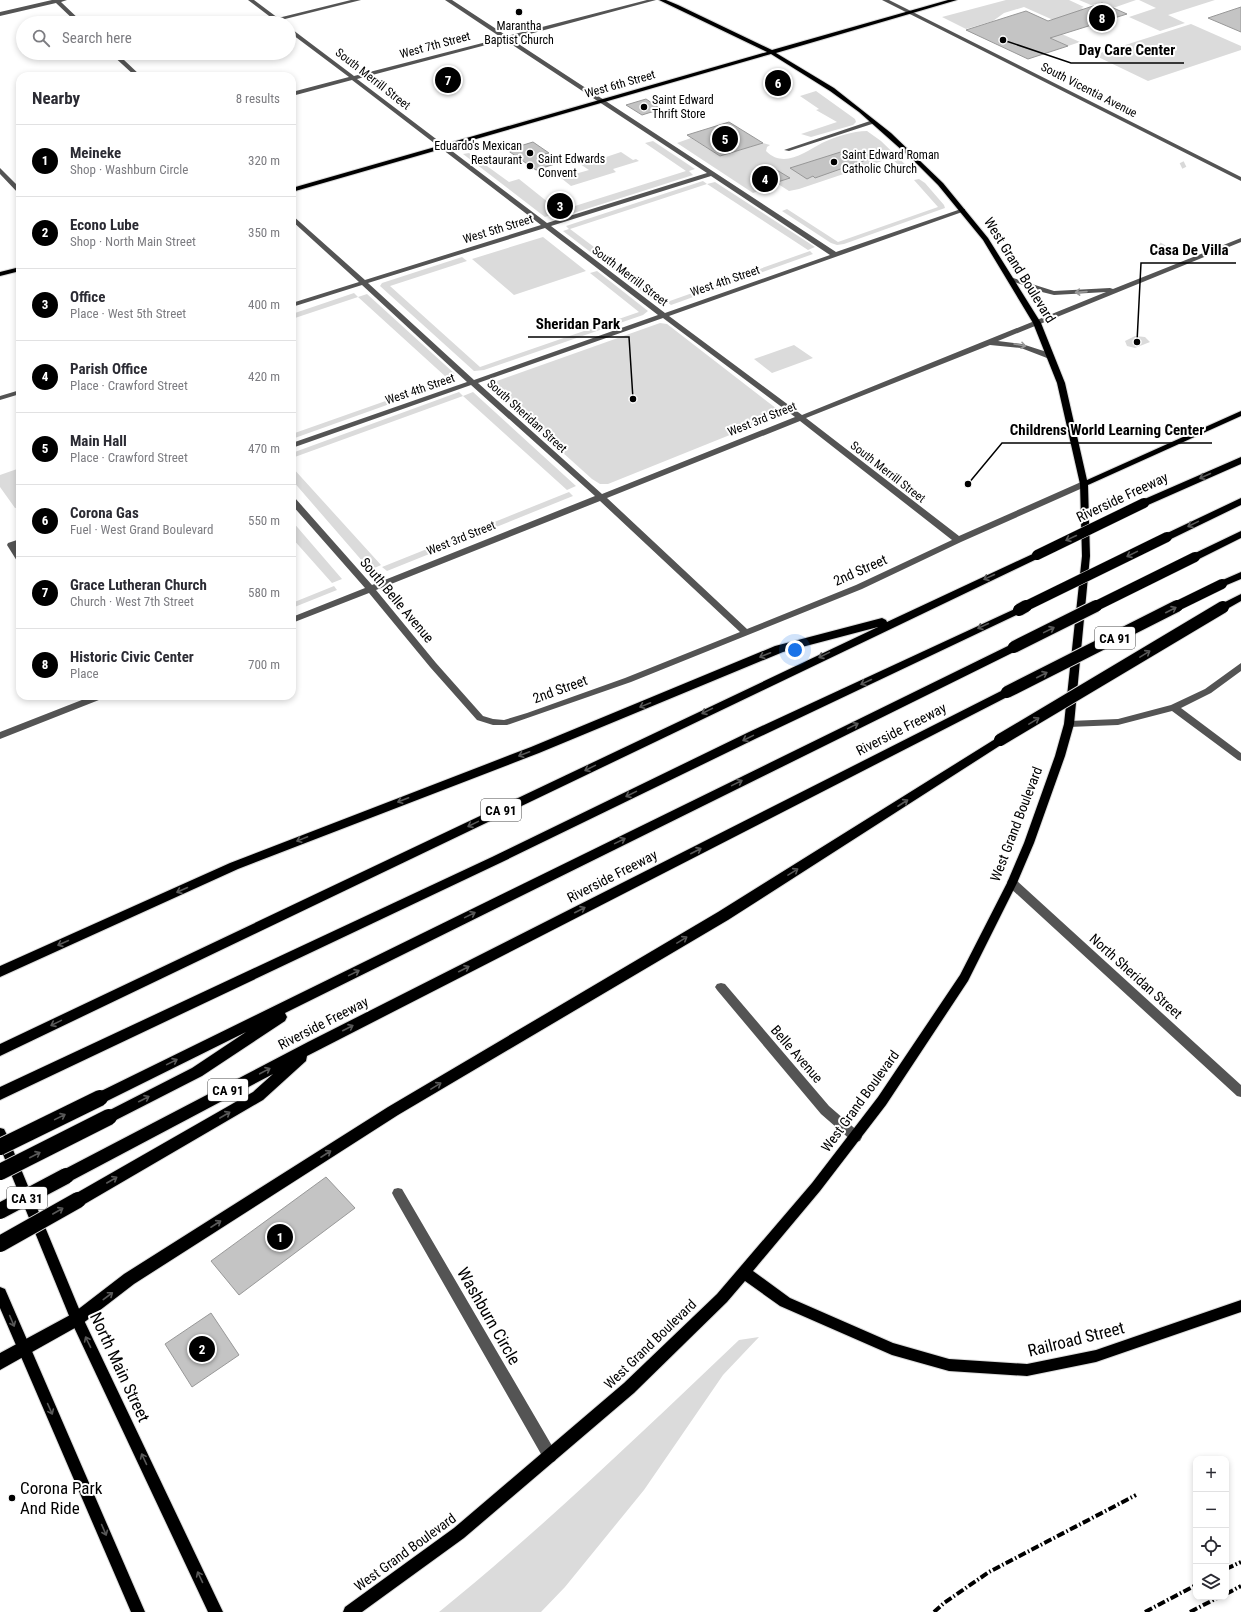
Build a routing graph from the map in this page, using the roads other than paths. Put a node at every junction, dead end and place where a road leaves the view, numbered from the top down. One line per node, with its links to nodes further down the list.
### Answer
1 (64, 0): 9 (street)
2 (251, 0): 13 (street)
3 (358, 0): 14 (street)
4 (448, 0): 16 (street)
5 (653, 0): 16 (street, West 7th Street)
6 (662, 0): 17 (main road, West Grand Boulevard)
7 (885, 0): 10 (street, South Vicentia Avenue)
8 (954, 0): 10 (main road, West 6th Street)
9 (56, 1): 11 (street); 12 (street)
10 (910, 13): 17 (main road, West 6th Street); 28 (street, South Vicentia Avenue)
11 (0, 14)
12 (72, 16)
13 (272, 16)
14 (296, 16)
15 (296, 34): 20 (street, South Merrill Street)
16 (506, 38): 20 (street, West 7th Street); 22 (street)
17 (772, 53): 22 (main road, West 6th Street); 23 (main road, West Grand Boulevard)
18 (121, 60): 19 (street)
19 (134, 72)
20 (353, 78): 21 (street, West 7th Street); 24 (street, South Merrill Street)
21 (296, 93)
22 (601, 101): 24 (main road, West 6th Street); 27 (street)
23 (872, 122): 25 (street); 31 (main road, West Grand Boulevard)
24 (443, 147): 30 (main road, West 6th Street); 33 (street, South Merrill Street)
25 (787, 150)
26 (0, 170): 29 (street)
27 (711, 174): 33 (street, West 5th Street); 35 (street)
28 (1241, 179)
29 (16, 188)
30 (296, 189)
31 (963, 210): 35 (street, West 4th Street); 38 (main road, West Grand Boulevard)
32 (296, 221): 39 (street, South Sheridan Street)
33 (546, 226): 39 (street, West 5th Street); 42 (street, South Merrill Street)
34 (1241, 240): 40 (street, West 3rd Street)
35 (835, 255): 42 (street, West 4th Street)
36 (16, 270): 37 (main road)
37 (0, 274)
38 (1011, 280): 40 (street, one-way to 38); 43 (main road, West Grand Boulevard)
39 (364, 283): 41 (street, West 5th Street); 46 (street, South Sheridan Street)
40 (1120, 289): 43 (street, West 3rd Street)
41 (296, 304)
42 (664, 316): 46 (street, West 4th Street); 50 (street, South Merrill Street)
43 (1037, 323): 44 (street, West 3rd Street); 45 (main road, West Grand Boulevard)
44 (988, 343): 45 (street, one-way to 45); 50 (street, West 3rd Street)
45 (1050, 356): 53 (main road, West Grand Boulevard)
46 (473, 383): 51 (street, West 4th Street); 54 (street, South Sheridan Street)
47 (16, 393): 48 (street)
48 (0, 398)
49 (1241, 413): 53 (main road, 2nd Street)
50 (800, 418): 54 (street, West 3rd Street); 58 (street, South Merrill Street)
51 (296, 445)
52 (1241, 460): 64 (highway, Riverside Freeway / CA 91, one-way to 64, bridge)
53 (1084, 484): 58 (street, 2nd Street); 71 (main road, West Grand Boulevard)
54 (601, 497): 62 (street, West 3rd Street); 66 (street, South Sheridan Street)
55 (1241, 501): 81 (highway, one-way to 81, bridge)
56 (296, 505): 62 (street, South Belle Avenue)
57 (1241, 534): 77 (highway, one-way to 57, bridge)
58 (958, 540): 66 (street, 2nd Street)
59 (16, 543): 60 (street)
60 (16, 553)
61 (1241, 574): 78 (highway, Riverside Freeway / CA 91, one-way to 61, bridge)
62 (370, 588): 65 (street, West 3rd Street); 70 (street, South Belle Avenue)
63 (1241, 597): 92 (highway, one-way to 63, bridge)
64 (910, 614): 75 (highway, one-way to 75); 79 (highway, Riverside Freeway / CA 91, one-way to 79)
65 (296, 618)
66 (746, 633): 70 (street, 2nd Street)
67 (1241, 666): 69 (street)
68 (91, 700): 72 (street)
69 (1174, 707): 71 (street); 73 (street)
70 (480, 718)
71 (1069, 724): 74 (main road, West Grand Boulevard)
72 (0, 736)
73 (1241, 758)
74 (1012, 883): 80 (street, North Sheridan Street); 83 (main road, West Grand Boulevard)
75 (0, 972)
76 (720, 987): 83 (street, Belle Avenue)
77 (319, 990): 84 (highway, one-way to 77, bridge); 85 (highway, one-way to 77, bridge)
78 (313, 1046): 87 (highway, Riverside Freeway / CA 91, one-way to 78, bridge); 88 (highway, one-way to 78, bridge)
79 (2, 1049)
80 (1241, 1092)
81 (0, 1094)
82 (0, 1133): 92 (main road, North Main Street / CA 31)
83 (856, 1136): 89 (main road, West Grand Boulevard)
84 (0, 1147)
85 (0, 1172)
86 (398, 1194): 95 (street, Washburn Circle)
87 (0, 1211)
88 (0, 1244)
89 (743, 1272): 91 (main road, Railroad Street); 95 (main road, West Grand Boulevard)
90 (0, 1293): 93 (main road, one-way to 93)
91 (1241, 1306)
92 (77, 1319): 93 (highway); 97 (main road, North Main Street, one-way to 92)
93 (24, 1348): 94 (highway); 96 (main road, one-way to 96)
94 (0, 1362)
95 (550, 1456): 98 (main road, West Grand Boulevard)
96 (138, 1612)
97 (216, 1612)
98 (350, 1612)

